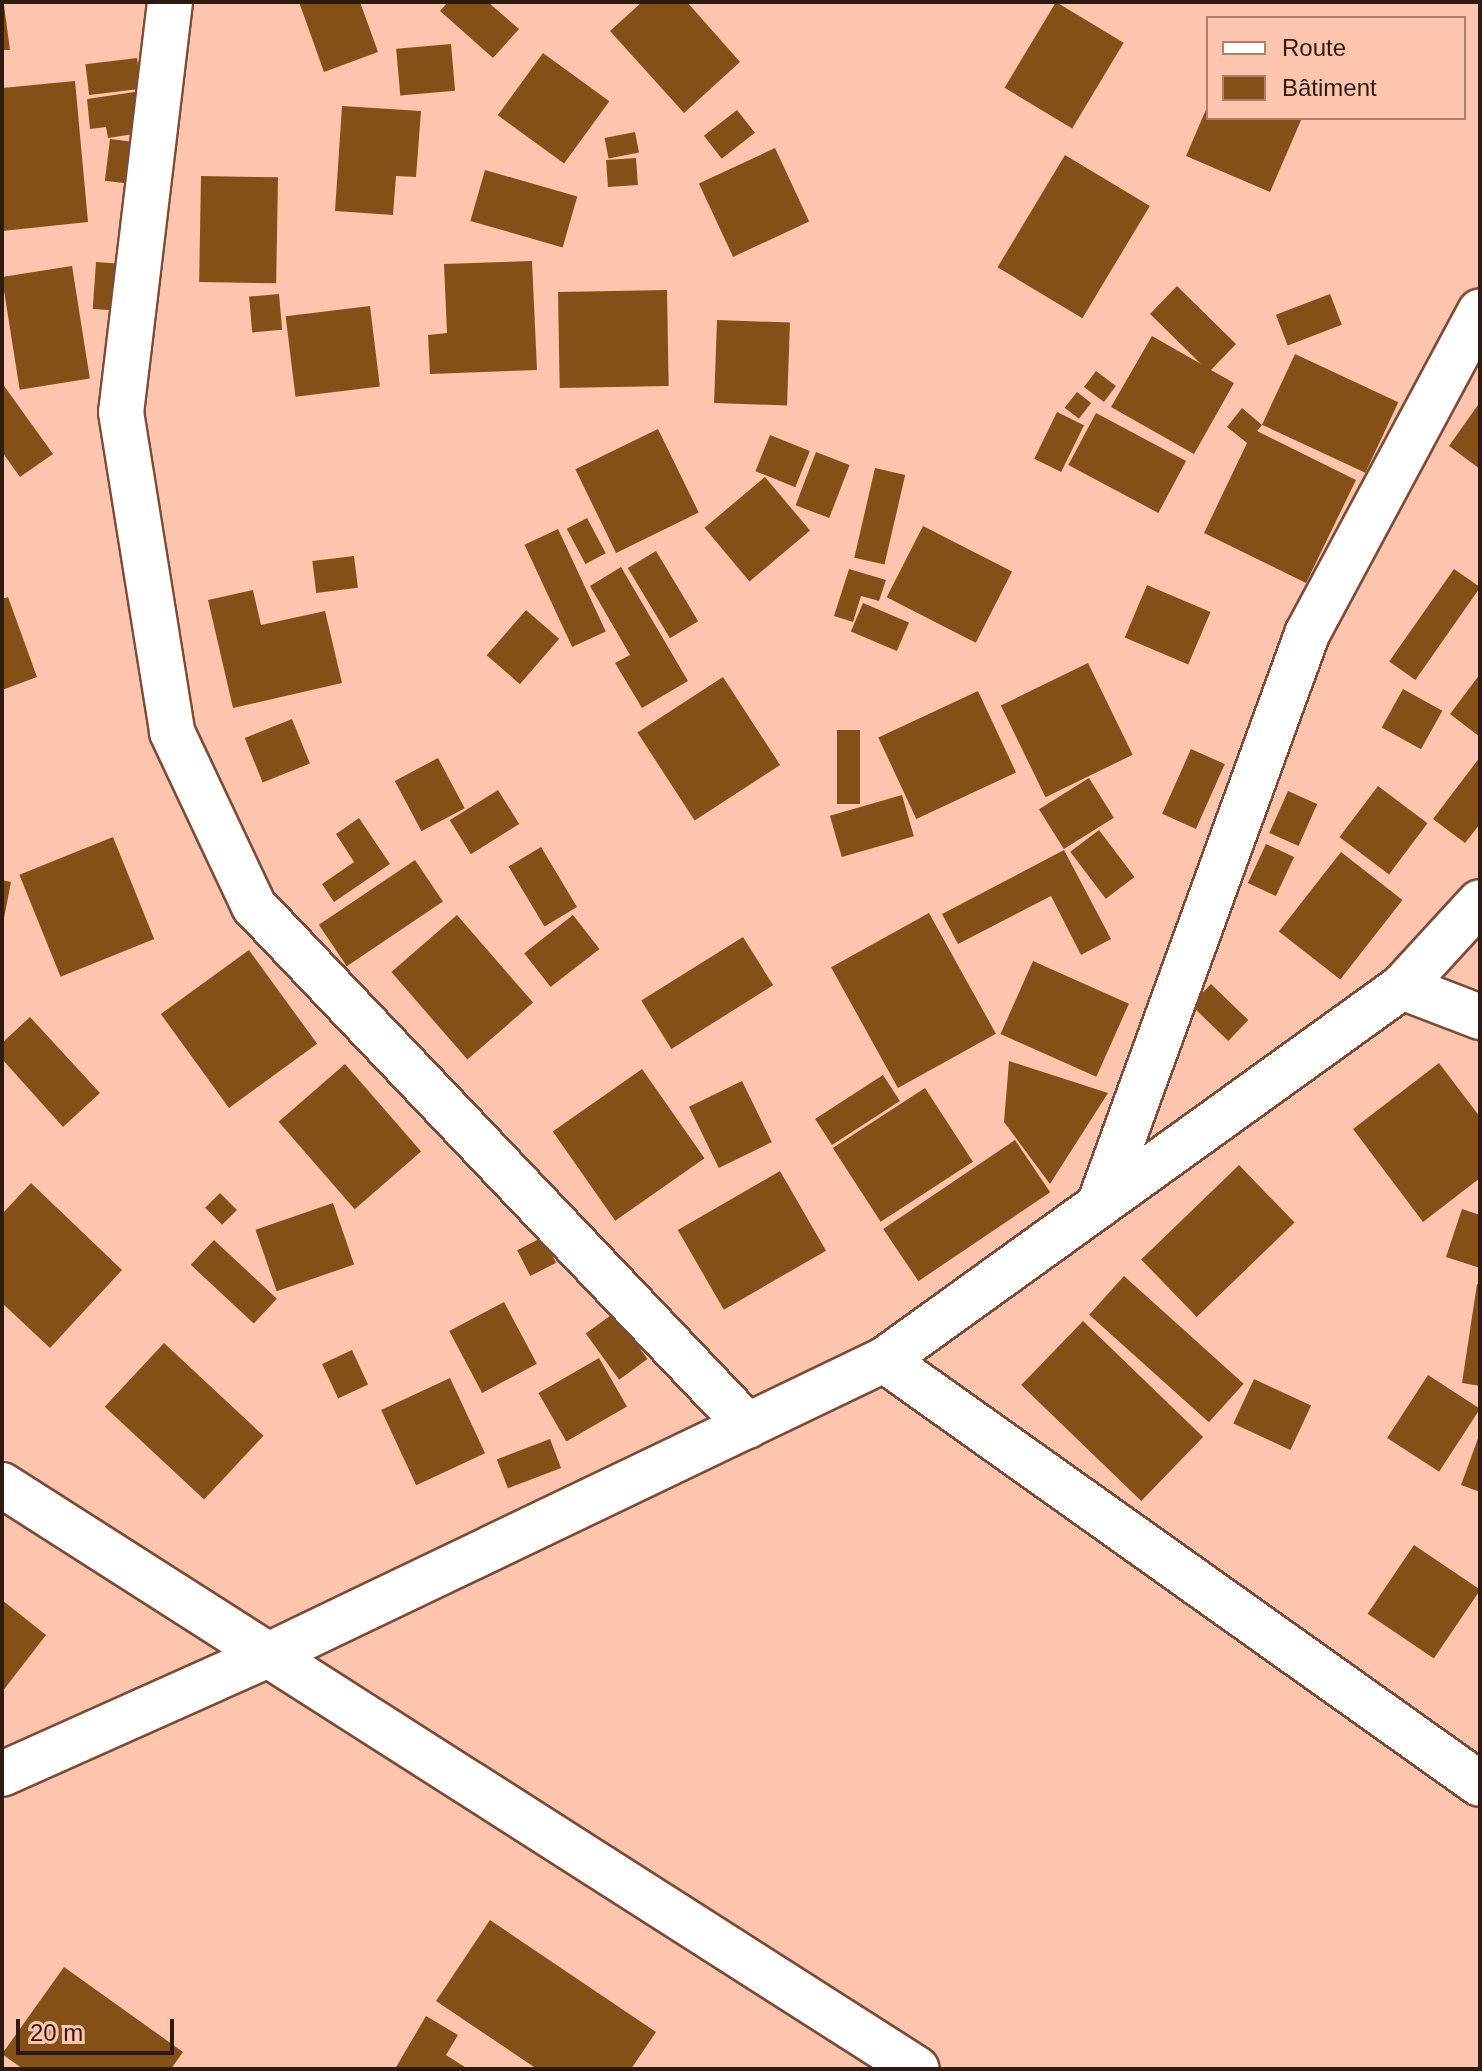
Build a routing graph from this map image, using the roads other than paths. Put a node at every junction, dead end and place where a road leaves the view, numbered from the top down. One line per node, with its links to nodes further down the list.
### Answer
1 (170, 2): 8 (street)
2 (1480, 311): 6 (street)
3 (1480, 902): 4 (street)
4 (1402, 987): 5 (street); 6 (street)
5 (1480, 1017)
6 (1099, 1205): 7 (street)
7 (884, 1360): 8 (street); 12 (street)
8 (748, 1426): 10 (street)
9 (2, 1485): 10 (street)
10 (264, 1657): 11 (street); 13 (street)
11 (2, 1774)
12 (1480, 1784)
13 (917, 2069)

